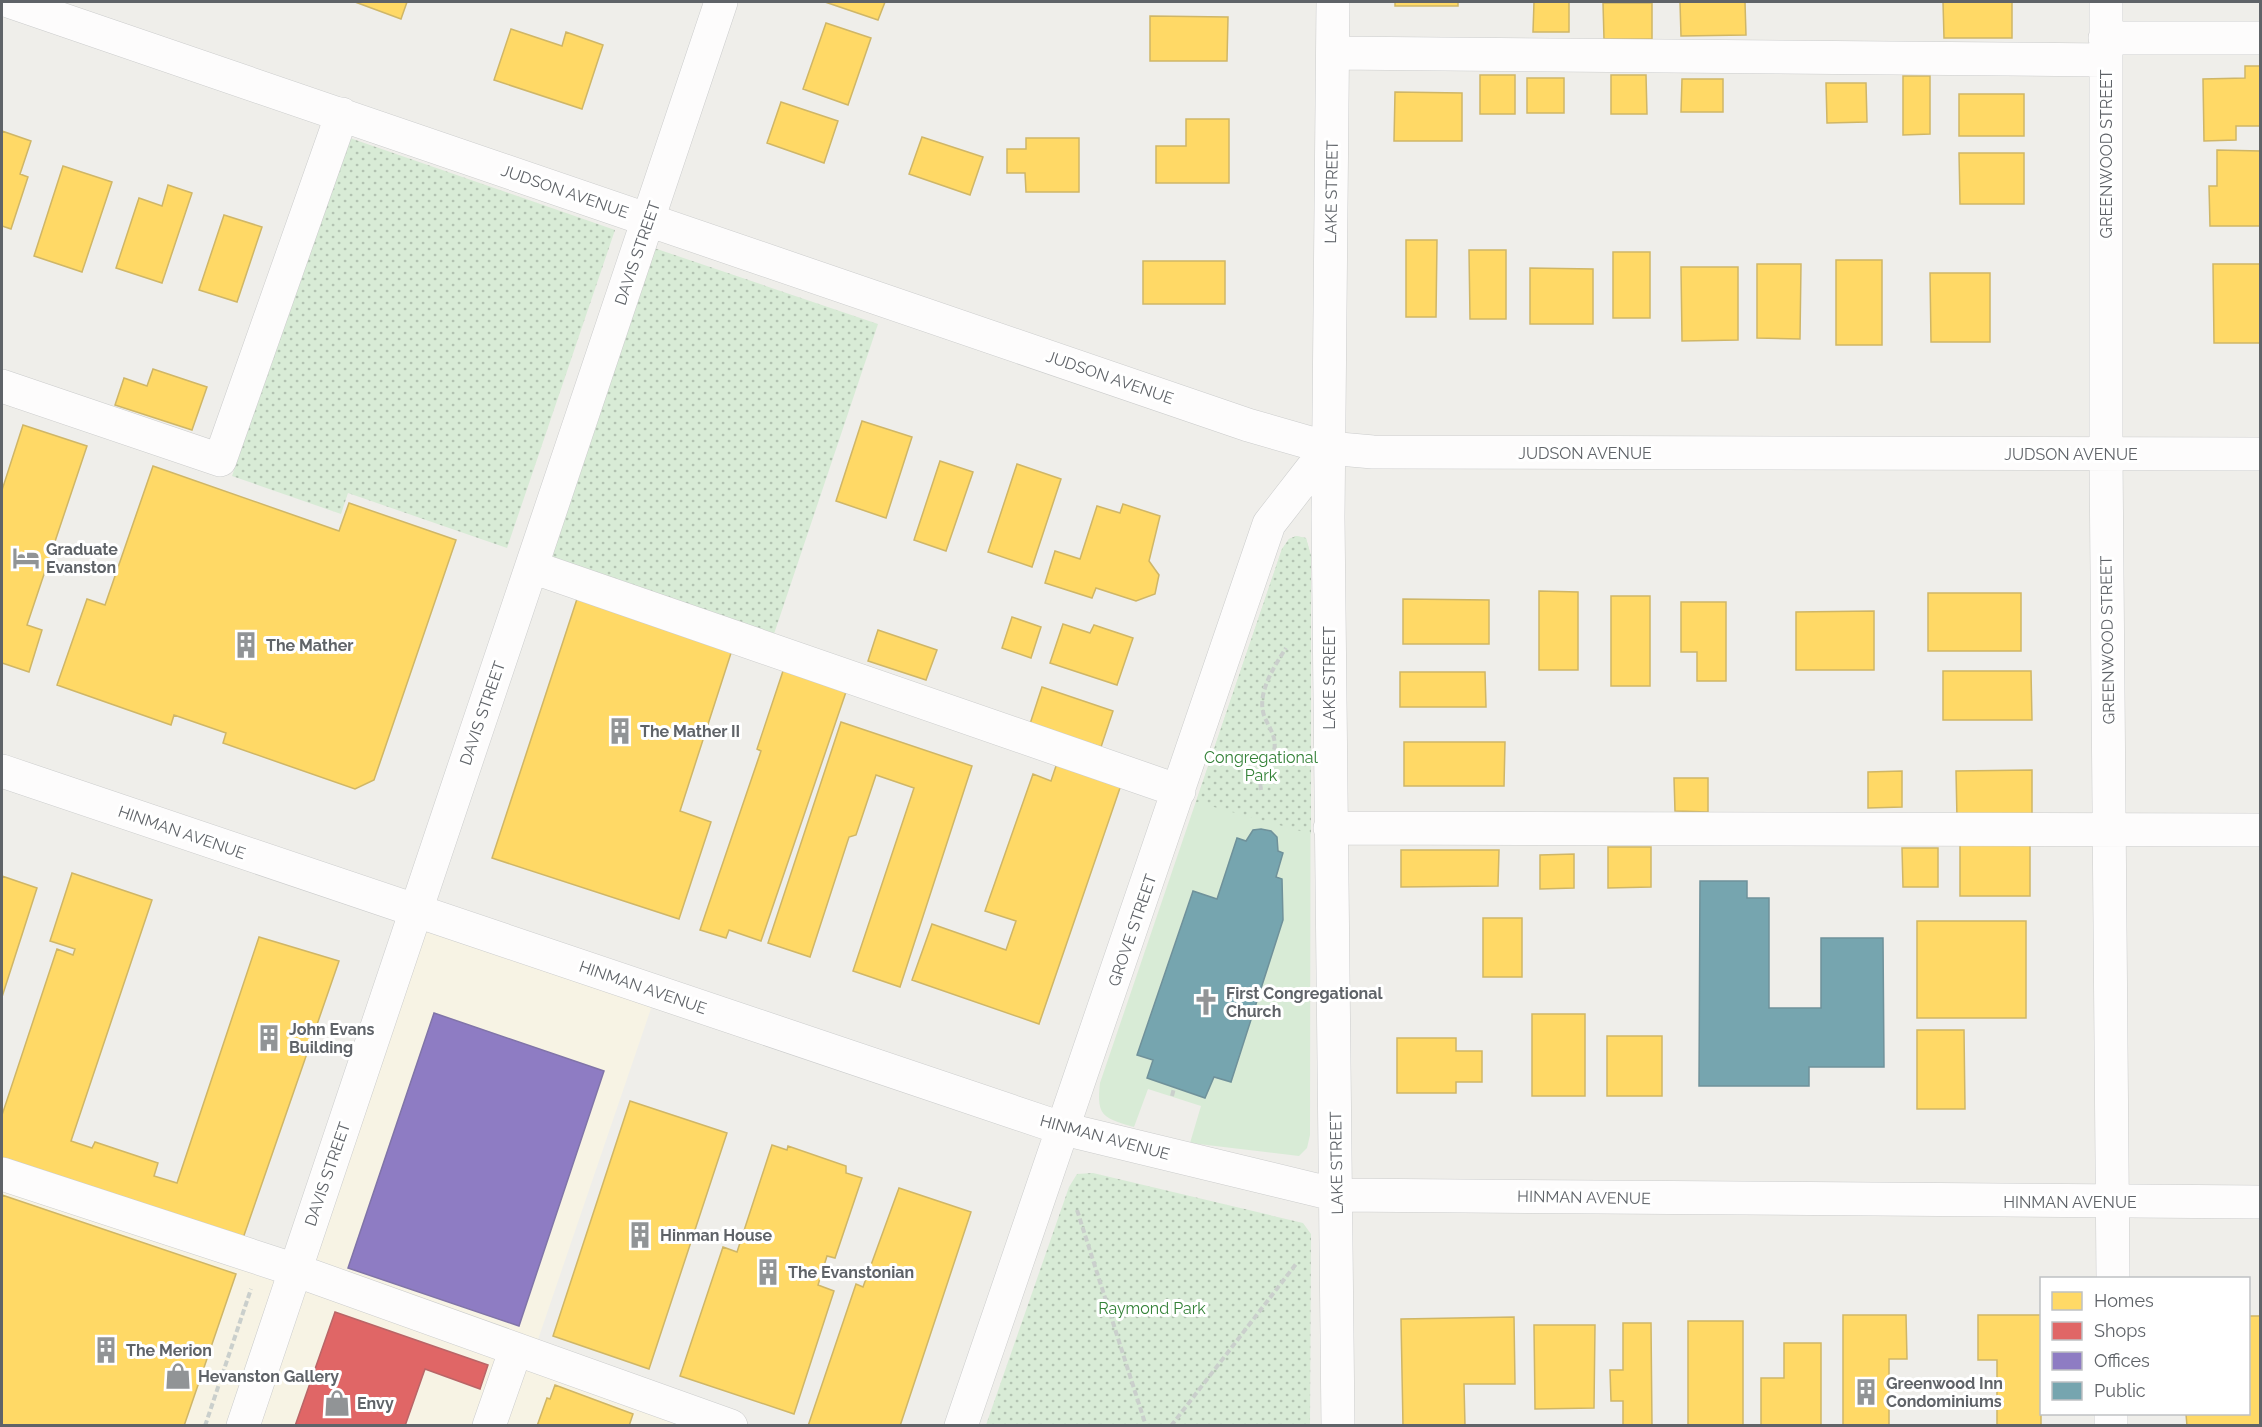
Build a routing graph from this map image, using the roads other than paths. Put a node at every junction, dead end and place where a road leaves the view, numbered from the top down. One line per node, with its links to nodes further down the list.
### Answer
1 (11, 2): 8 (street, JUDSON AVENUE)
2 (721, 2): 9 (street, DAVIS STREET)
3 (1332, 2): 7 (street, LAKE STREET)
4 (2106, 2): 6 (street, GREENWOOD STREET)
5 (2260, 38): 6 (street)
6 (2106, 49): 7 (street); 12 (street, GREENWOOD STREET)
7 (1333, 53): 11 (street, LAKE STREET)
8 (342, 114): 9 (street, JUDSON AVENUE); 10 (street)
9 (648, 220): 11 (street, JUDSON AVENUE); 14 (street, DAVIS STREET)
10 (2, 386)
11 (1328, 448): 12 (street, JUDSON AVENUE); 16 (street, GROVE STREET); 17 (street, LAKE STREET)
12 (2106, 454): 13 (street, JUDSON AVENUE); 18 (street, GREENWOOD STREET)
13 (2260, 454)
14 (532, 567): 16 (street); 20 (street, DAVIS STREET)
15 (2, 771): 20 (street, HINMAN AVENUE)
16 (1179, 790): 21 (street, GROVE STREET)
17 (1330, 828): 18 (street); 23 (street, LAKE STREET)
18 (2109, 830): 19 (street); 25 (street, GREENWOOD STREET)
19 (2260, 830)
20 (416, 911): 21 (street, HINMAN AVENUE); 26 (street, DAVIS STREET)
21 (1064, 1129): 23 (street, HINMAN AVENUE); 32 (street, GROVE STREET)
22 (2, 1174): 26 (street)
23 (1337, 1195): 25 (street, HINMAN AVENUE); 33 (street, LAKE STREET)
24 (2260, 1202): 25 (street, HINMAN AVENUE)
25 (2113, 1203): 27 (street, GREENWOOD STREET)
26 (295, 1270): 28 (street); 29 (street, DAVIS STREET)
27 (2113, 1277)
28 (516, 1349): 30 (street); 31 (street)
29 (243, 1425)
30 (489, 1425)
31 (731, 1425)
32 (961, 1425)
33 (1338, 1425)

